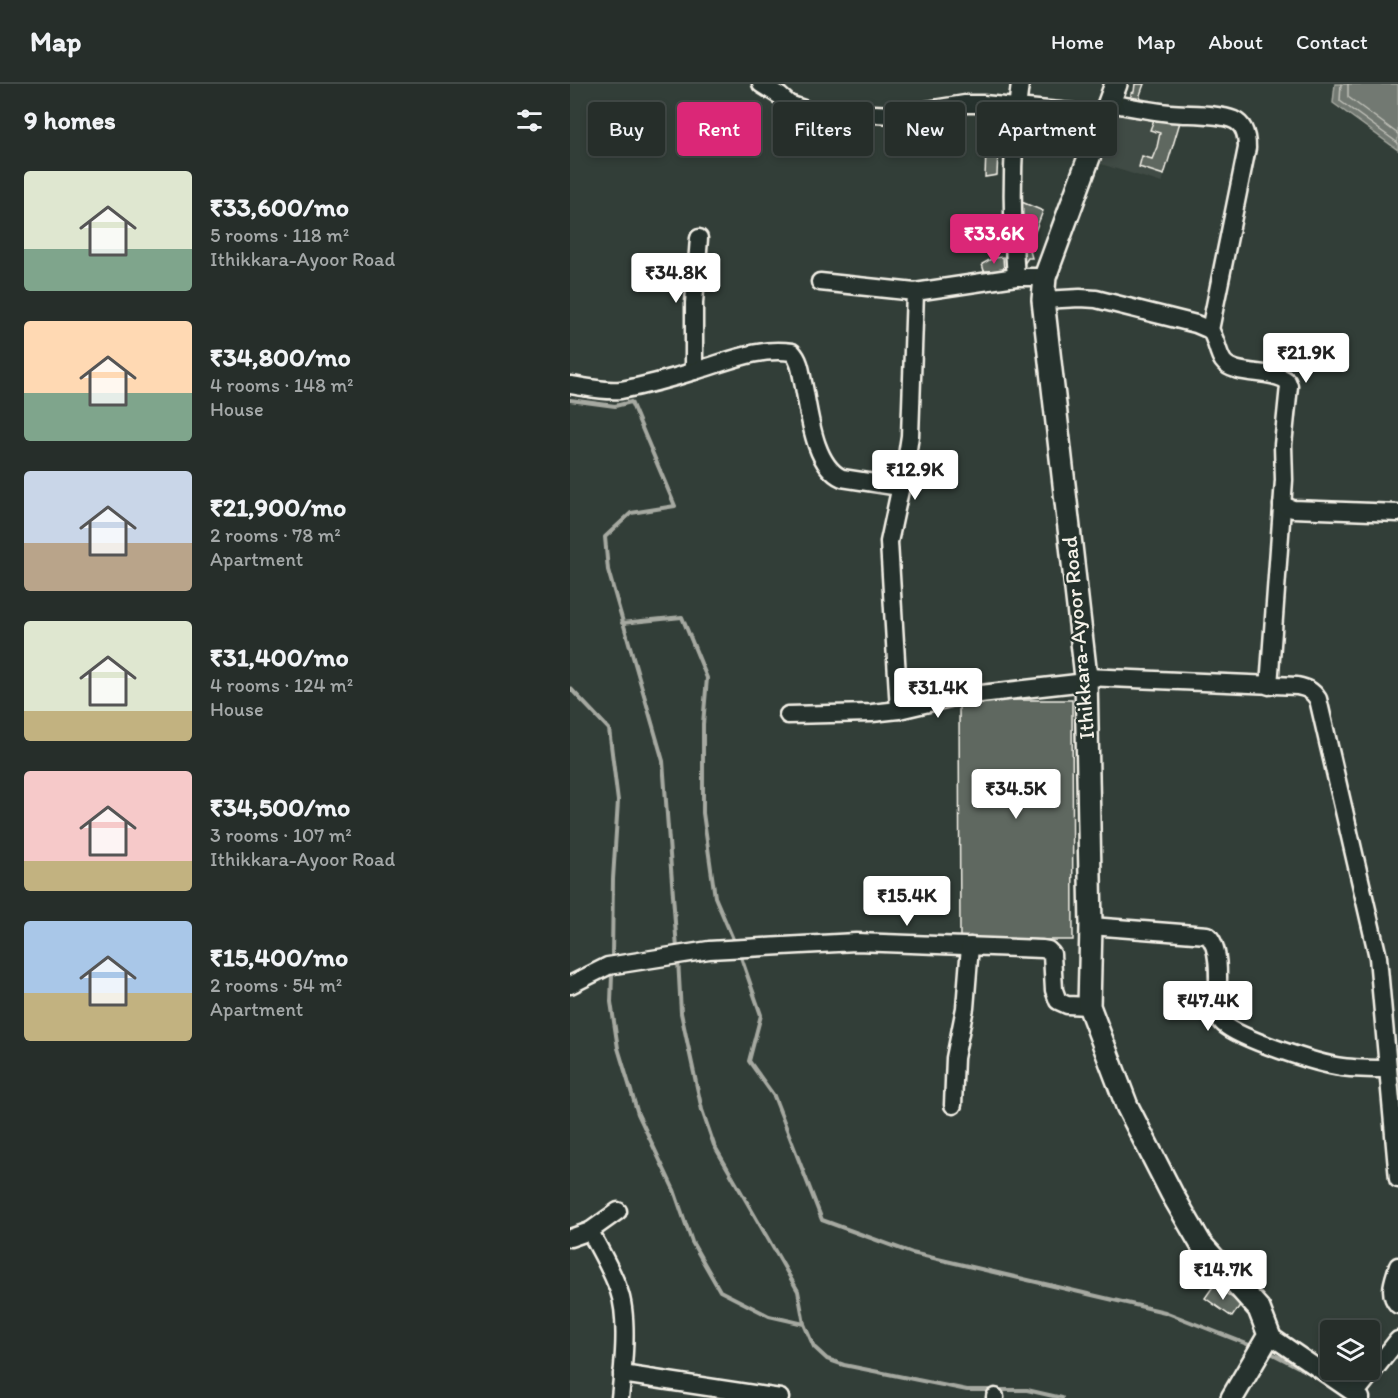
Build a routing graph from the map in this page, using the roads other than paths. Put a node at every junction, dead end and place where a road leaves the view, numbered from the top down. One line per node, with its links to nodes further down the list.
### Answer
1 (761, 84): 5 (street)
2 (1020, 84): 3 (street)
3 (1018, 102)
4 (1117, 103): 14 (street)
5 (977, 104)
6 (1015, 156): 9 (street)
7 (1090, 156): 10 (main road, Ithikkara-Ayoor Road)
8 (699, 238): 15 (street)
9 (1016, 277): 10 (street); 12 (street)
10 (1045, 277): 13 (main road, Ithikkara-Ayoor Road)
11 (820, 282): 12 (street)
12 (915, 292): 17 (street)
13 (1044, 300): 14 (street); 20 (main road, Ithikkara-Ayoor Road)
14 (1210, 330): 18 (street)
15 (694, 372): 16 (street); 17 (street)
16 (570, 385)
17 (900, 487): 22 (street)
18 (1282, 505): 19 (street); 21 (street)
19 (1398, 513)
20 (1086, 680): 21 (street); 22 (street); 24 (main road, Ithikkara-Ayoor Road)
21 (1269, 686): 28 (street)
22 (899, 710): 23 (street)
23 (788, 715)
24 (1091, 926): 27 (main road, Ithikkara-Ayoor Road); 28 (street)
25 (969, 946): 26 (street); 27 (street); 29 (street)
26 (570, 985)
27 (1089, 1006): 36 (main road, Ithikkara-Ayoor Road)
28 (1388, 1069): 30 (street)
29 (953, 1105)
30 (1398, 1179)
31 (618, 1211): 32 (street)
32 (590, 1231): 33 (street); 38 (street)
33 (570, 1238)
34 (1398, 1266): 35 (street)
35 (1398, 1305)
36 (1269, 1335): 39 (street); 42 (main road)
37 (1398, 1340): 39 (street)
38 (622, 1374): 40 (street); 41 (street)
39 (1358, 1396)
40 (620, 1398)
41 (780, 1398)
42 (1232, 1398)

